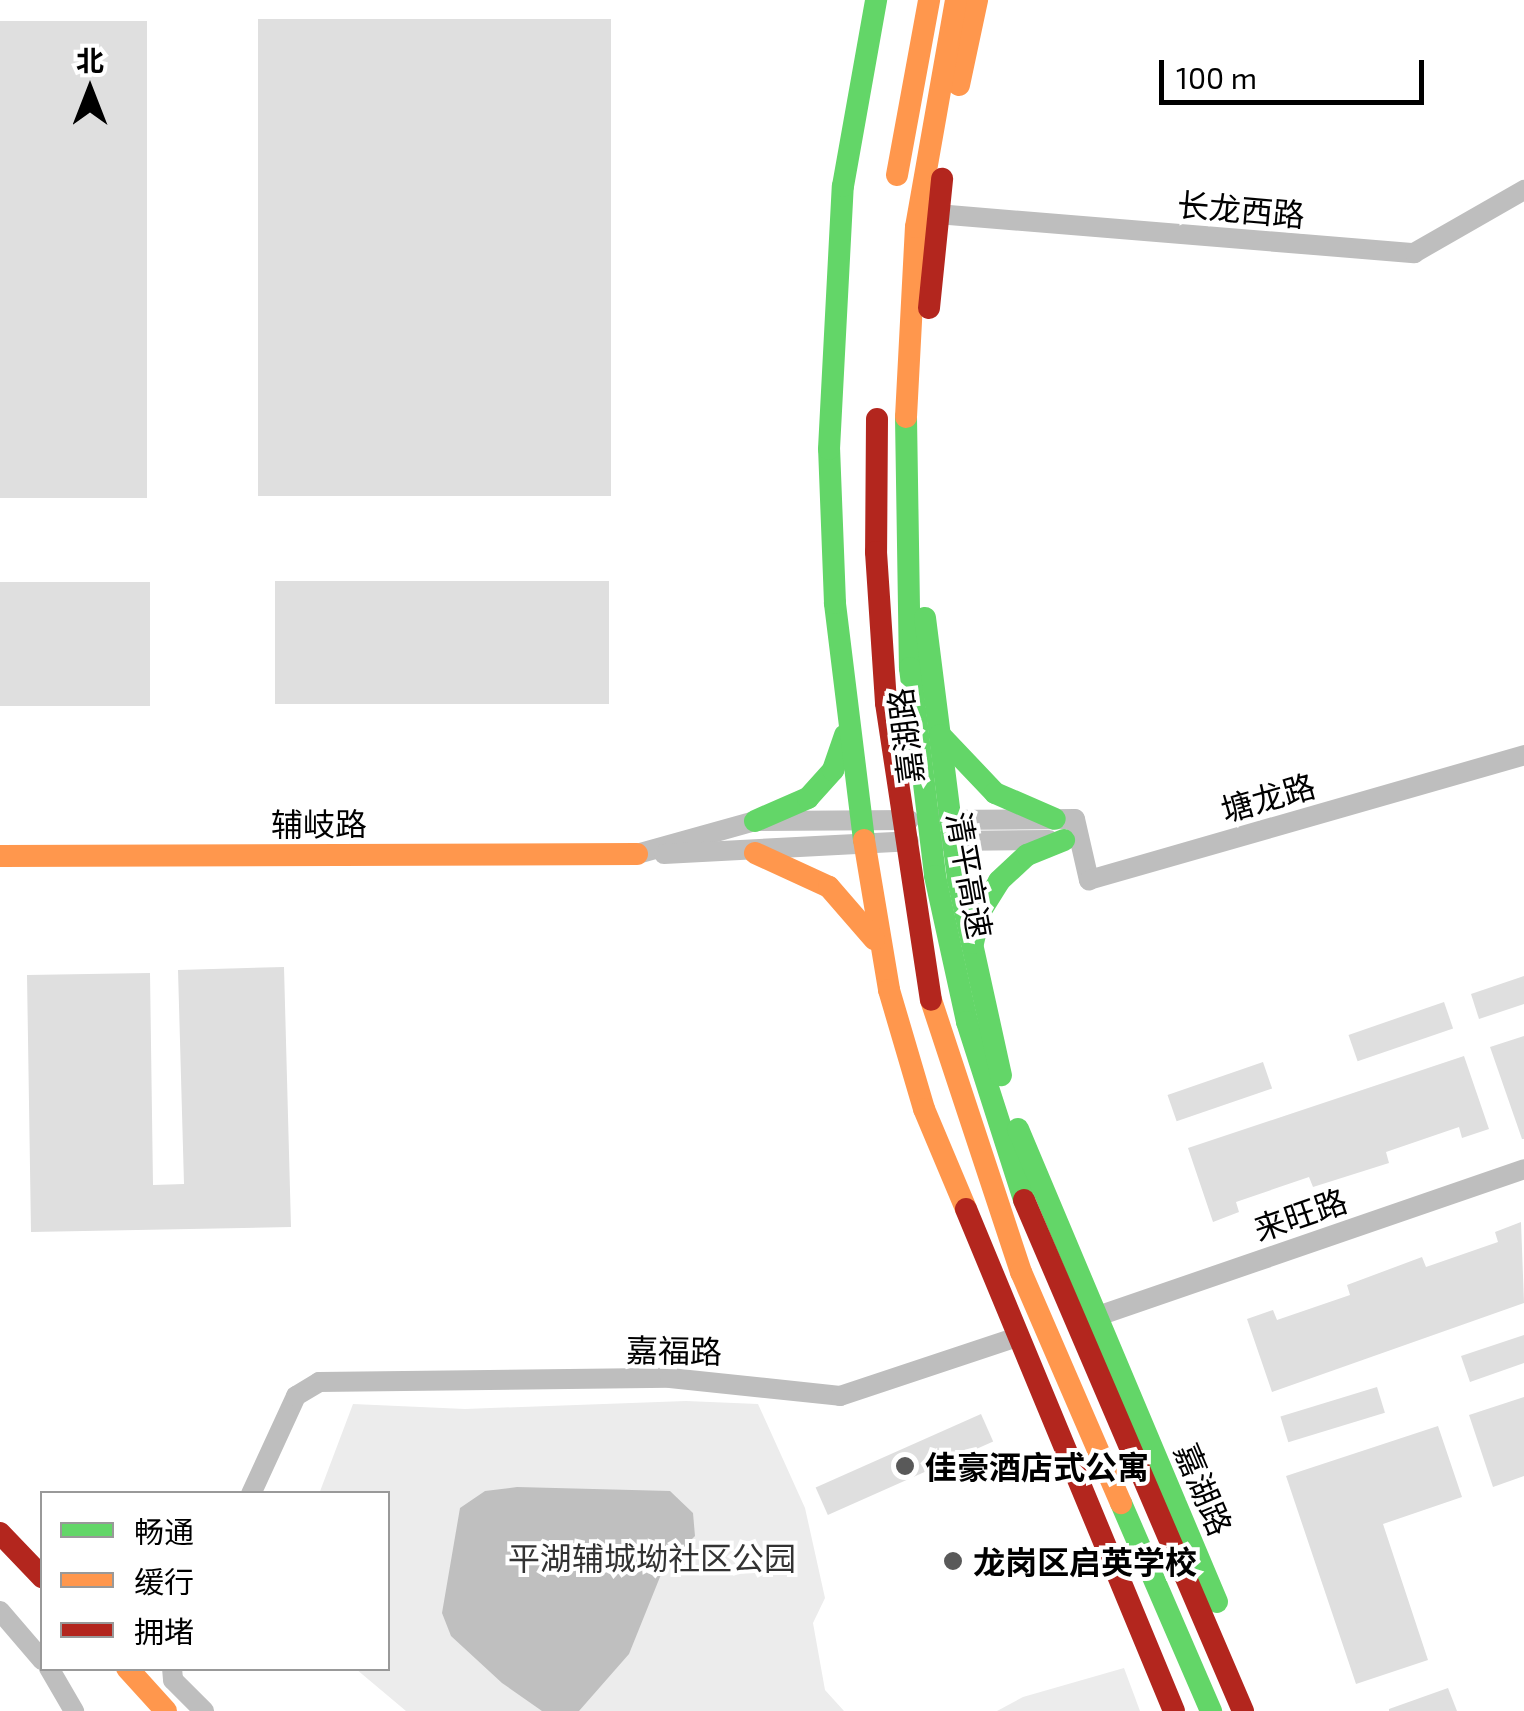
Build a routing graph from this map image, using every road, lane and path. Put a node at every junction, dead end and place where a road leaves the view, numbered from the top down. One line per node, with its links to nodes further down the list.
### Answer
1 (876, 0): 9 (main road, 嘉湖路)
2 (928, 0): 7 (main road)
3 (956, 0): 37 (main road, 清平高速)
4 (977, 0): 6 (main road, 嘉湖路)
5 (1524, 190): 6 (street, 长龙西路)
6 (937, 214): 10 (main road, 嘉湖路)
7 (892, 215)
8 (879, 397): 36 (main road, 清平高速)
9 (847, 717): 12 (main road); 15 (main road, 嘉湖路)
10 (934, 722): 13 (main road, 嘉湖路); 14 (main road)
11 (1524, 754): 14 (street, 塘龙路)
12 (755, 821): 15 (street); 17 (street)
13 (950, 830): 14 (street); 15 (street); 19 (main road, 嘉湖路)
14 (1067, 830): 19 (main road)
15 (862, 831): 16 (street); 20 (main road, 嘉湖路)
16 (755, 853): 17 (street); 20 (main road)
17 (637, 854): 18 (main road, 辅岐路)
18 (0, 856)
19 (972, 950): 22 (main road, 嘉湖路)
20 (882, 954): 23 (main road, 嘉湖路)
21 (1524, 1169): 22 (street, 来旺路)
22 (1095, 1317): 38 (main road, 嘉湖路)
23 (1017, 1337): 24 (street, 嘉福路); 35 (main road, 嘉湖路)
24 (252, 1491)
25 (0, 1533): 26 (main road)
26 (40, 1574)
27 (0, 1611): 28 (street)
28 (40, 1658)
29 (50, 1671): 32 (street)
30 (130, 1671): 33 (main road)
31 (172, 1671): 34 (street)
32 (74, 1711)
33 (166, 1711)
34 (204, 1711)
35 (1174, 1711)
36 (1212, 1711)
37 (1243, 1711)
38 (1263, 1711)

